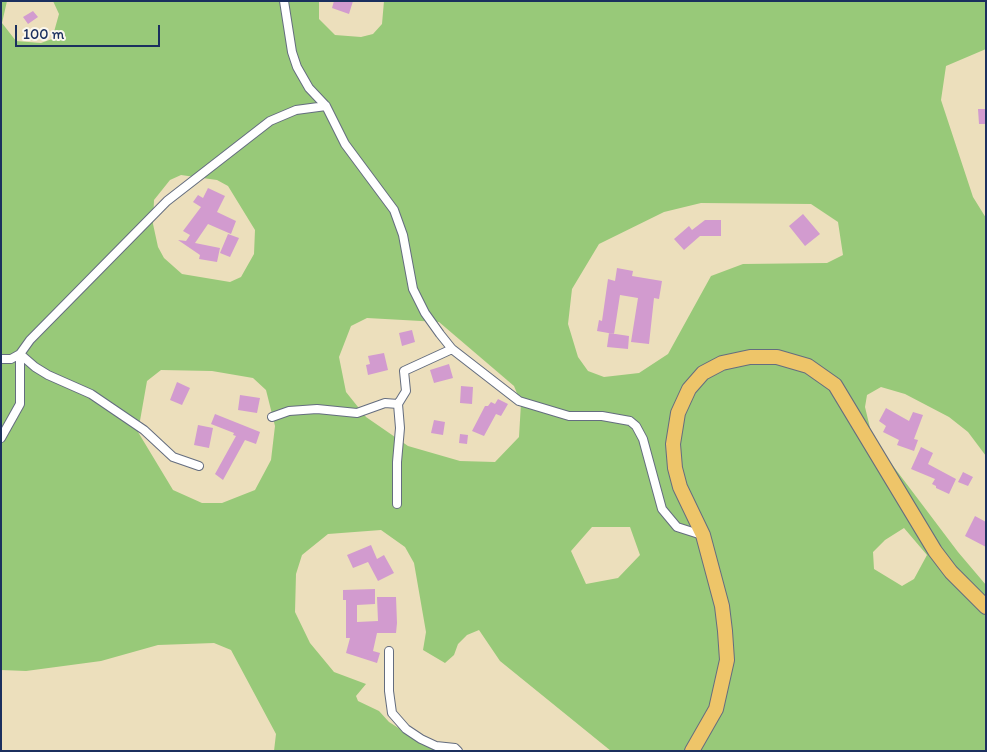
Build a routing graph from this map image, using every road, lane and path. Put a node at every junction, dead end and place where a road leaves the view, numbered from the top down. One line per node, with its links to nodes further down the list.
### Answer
1 (284, 1): 2 (street)
2 (326, 106): 3 (street); 4 (street)
3 (452, 349): 6 (street); 11 (street)
4 (20, 354): 5 (street); 8 (street); 9 (street)
5 (1, 359)
6 (398, 404): 7 (street); 10 (street)
7 (272, 417)
8 (1, 438)
9 (200, 466)
10 (397, 504)
11 (703, 535): 12 (highway); 15 (highway)
12 (986, 606)
13 (389, 651): 14 (street)
14 (458, 751)
15 (692, 751)

